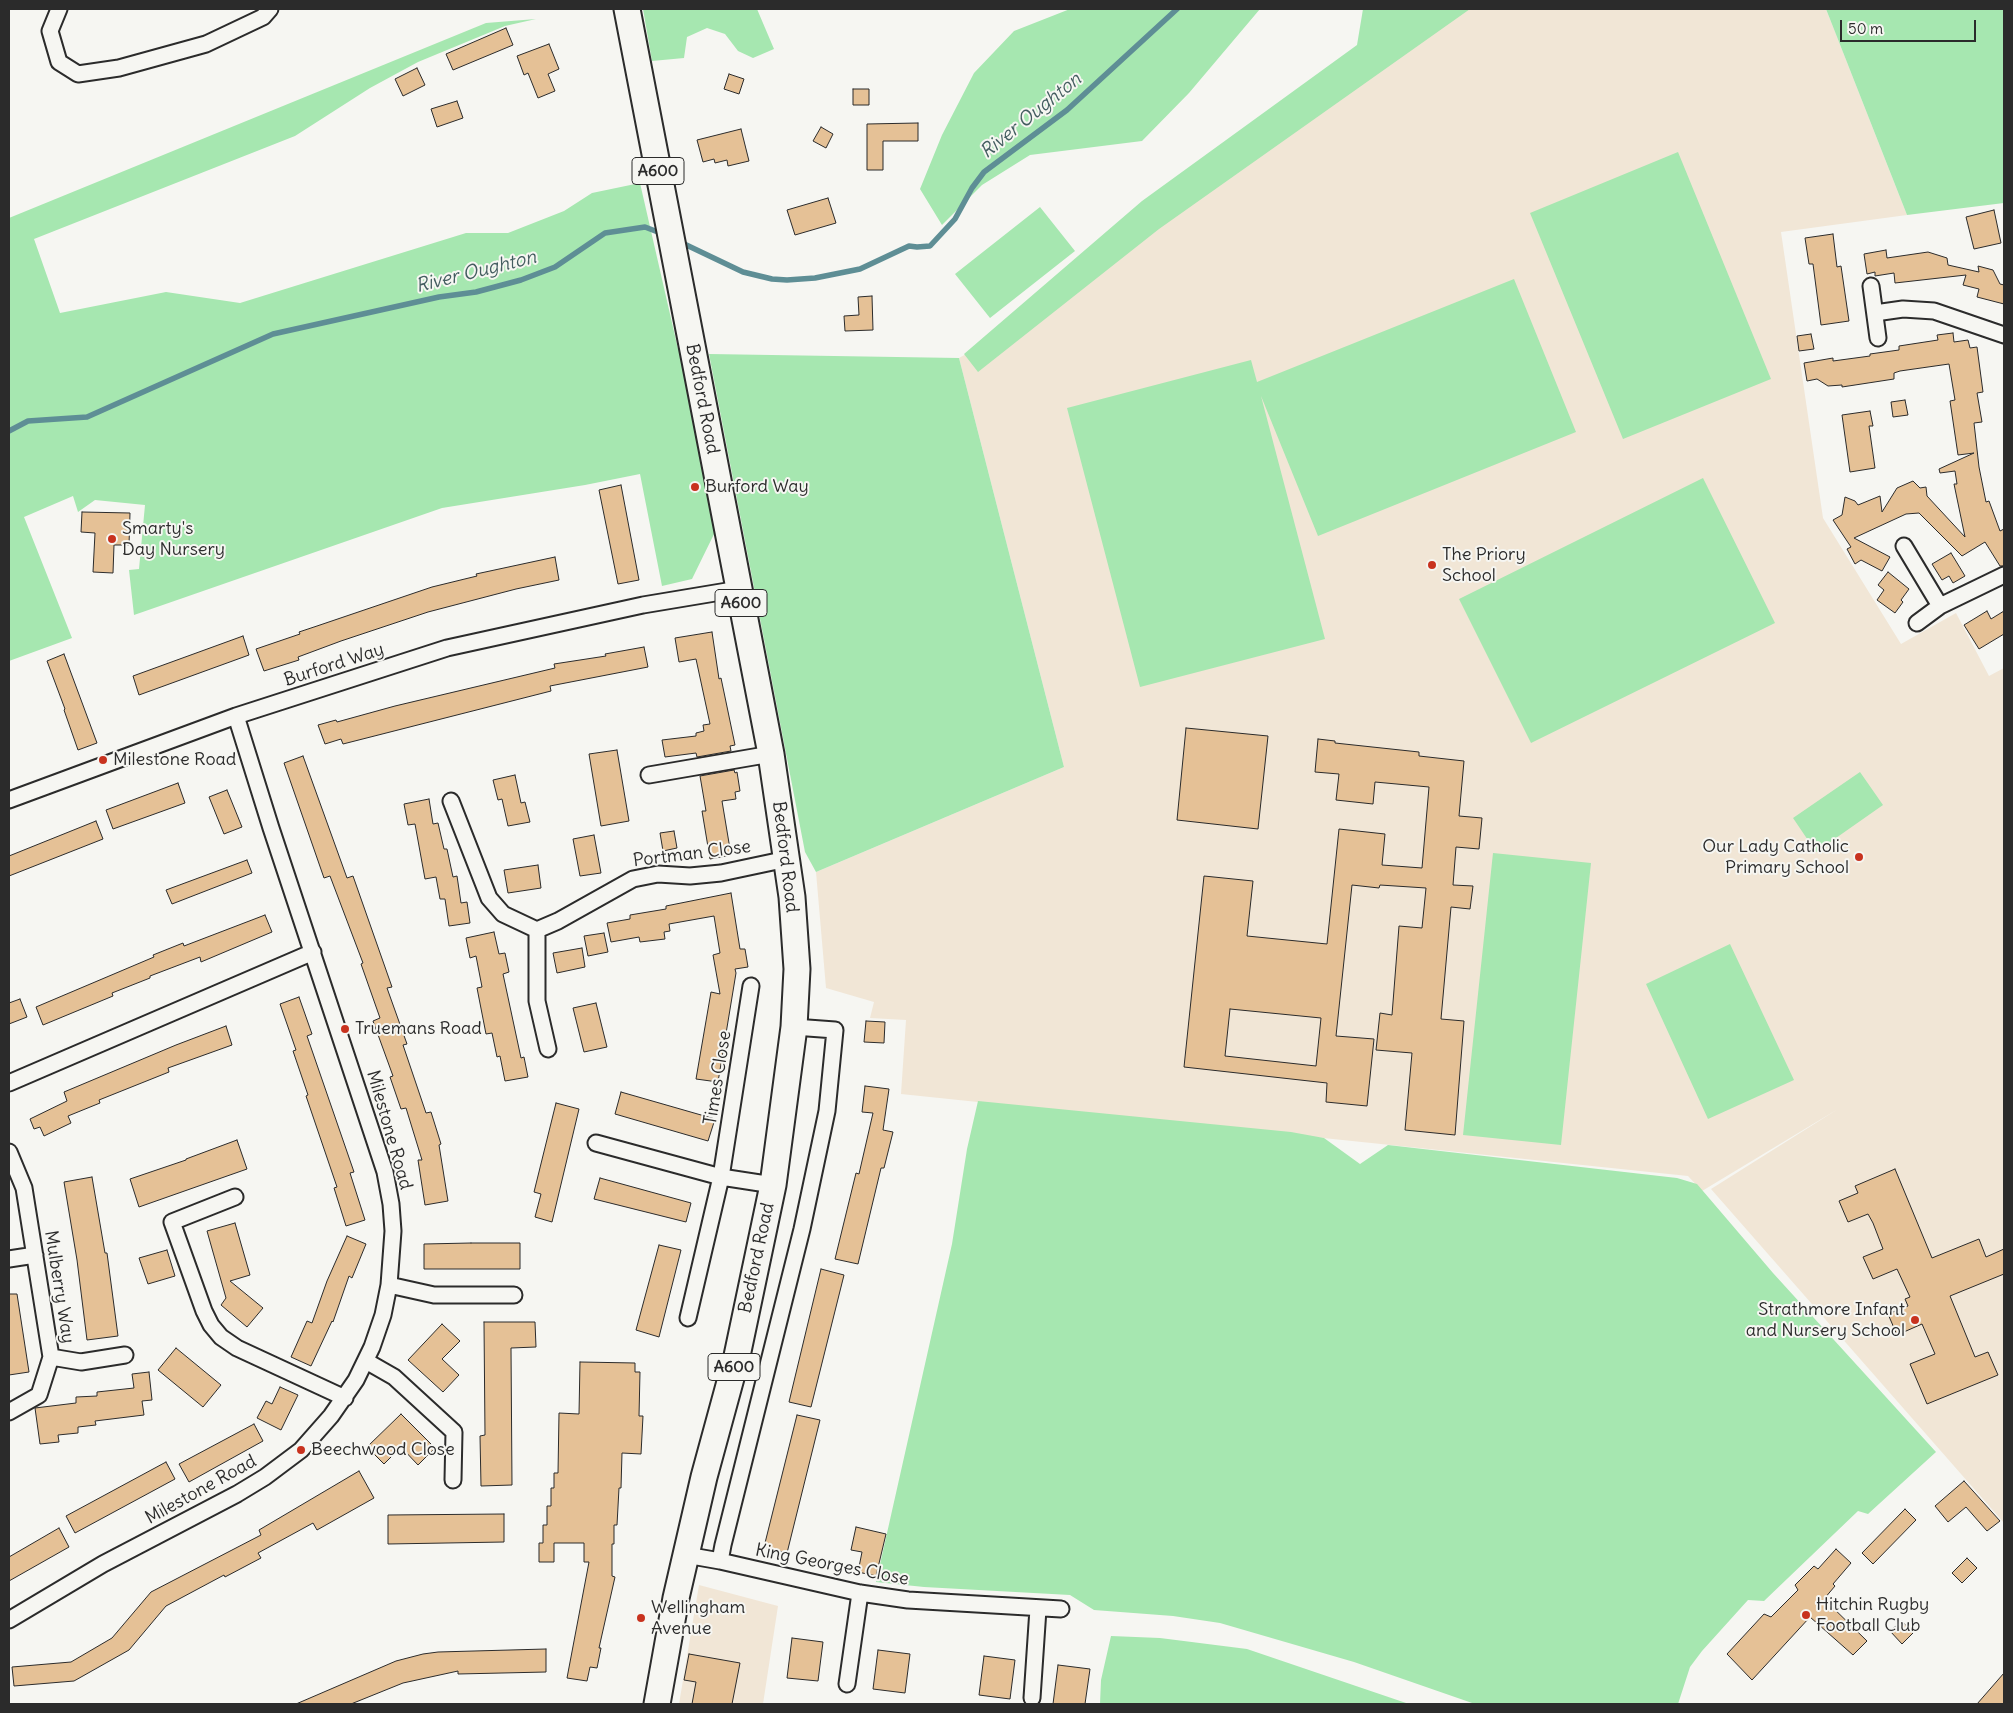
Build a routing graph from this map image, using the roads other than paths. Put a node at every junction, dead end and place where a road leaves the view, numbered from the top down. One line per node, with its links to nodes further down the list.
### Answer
1 (60, 9): 2 (street)
2 (270, 9)
3 (627, 9): 10 (main road, Bedford Road / A600)
4 (1871, 286): 5 (street)
5 (1875, 313): 6 (street); 7 (street)
6 (2004, 335)
7 (1878, 338)
8 (1904, 546): 11 (street)
9 (2004, 575): 11 (street)
10 (739, 589): 13 (street, Burford Way); 14 (main road, Bedford Road / A600)
11 (1940, 606): 12 (street)
12 (1917, 623)
13 (236, 716): 16 (street, Burford Way); 20 (street, Milestone Road)
14 (771, 754): 15 (street); 18 (main road, Bedford Road / A600)
15 (649, 775)
16 (9, 800)
17 (451, 801): 19 (street)
18 (787, 859): 19 (street, Portman Close); 22 (main road, Bedford Road / A600)
19 (537, 930): 23 (street)
20 (313, 952): 24 (street); 32 (street, Milestone Road)
21 (752, 986): 27 (street, Times Close)
22 (794, 1027): 28 (main road, Bedford Road / A600); 42 (street, Bedford Road)
23 (548, 1049)
24 (9, 1083)
25 (596, 1143): 27 (street)
26 (9, 1152): 30 (street, Mulberry Way)
27 (721, 1177): 28 (street); 34 (street, Times Close)
28 (773, 1185): 41 (main road, Bedford Road / A600)
29 (236, 1197): 38 (street)
30 (35, 1255): 31 (street); 36 (street, Mulberry Way)
31 (9, 1259)
32 (389, 1285): 33 (street); 37 (street, Milestone Road)
33 (514, 1295)
34 (688, 1318)
35 (125, 1354): 36 (street)
36 (51, 1357): 39 (street, Mulberry Way)
37 (366, 1361): 38 (street, Milestone Road); 40 (street)
38 (345, 1398): 46 (street, Milestone Road)
39 (9, 1412)
40 (453, 1480)
41 (686, 1555): 42 (street, King Georges Close); 49 (main road, Bedford Road / A600)
42 (720, 1561): 43 (street, King Georges Close)
43 (860, 1593): 44 (street, King Georges Close); 47 (street)
44 (1038, 1609): 45 (street, King Georges Close); 48 (street)
45 (1061, 1609)
46 (9, 1620)
47 (847, 1684)
48 (1032, 1698)
49 (657, 1704)

